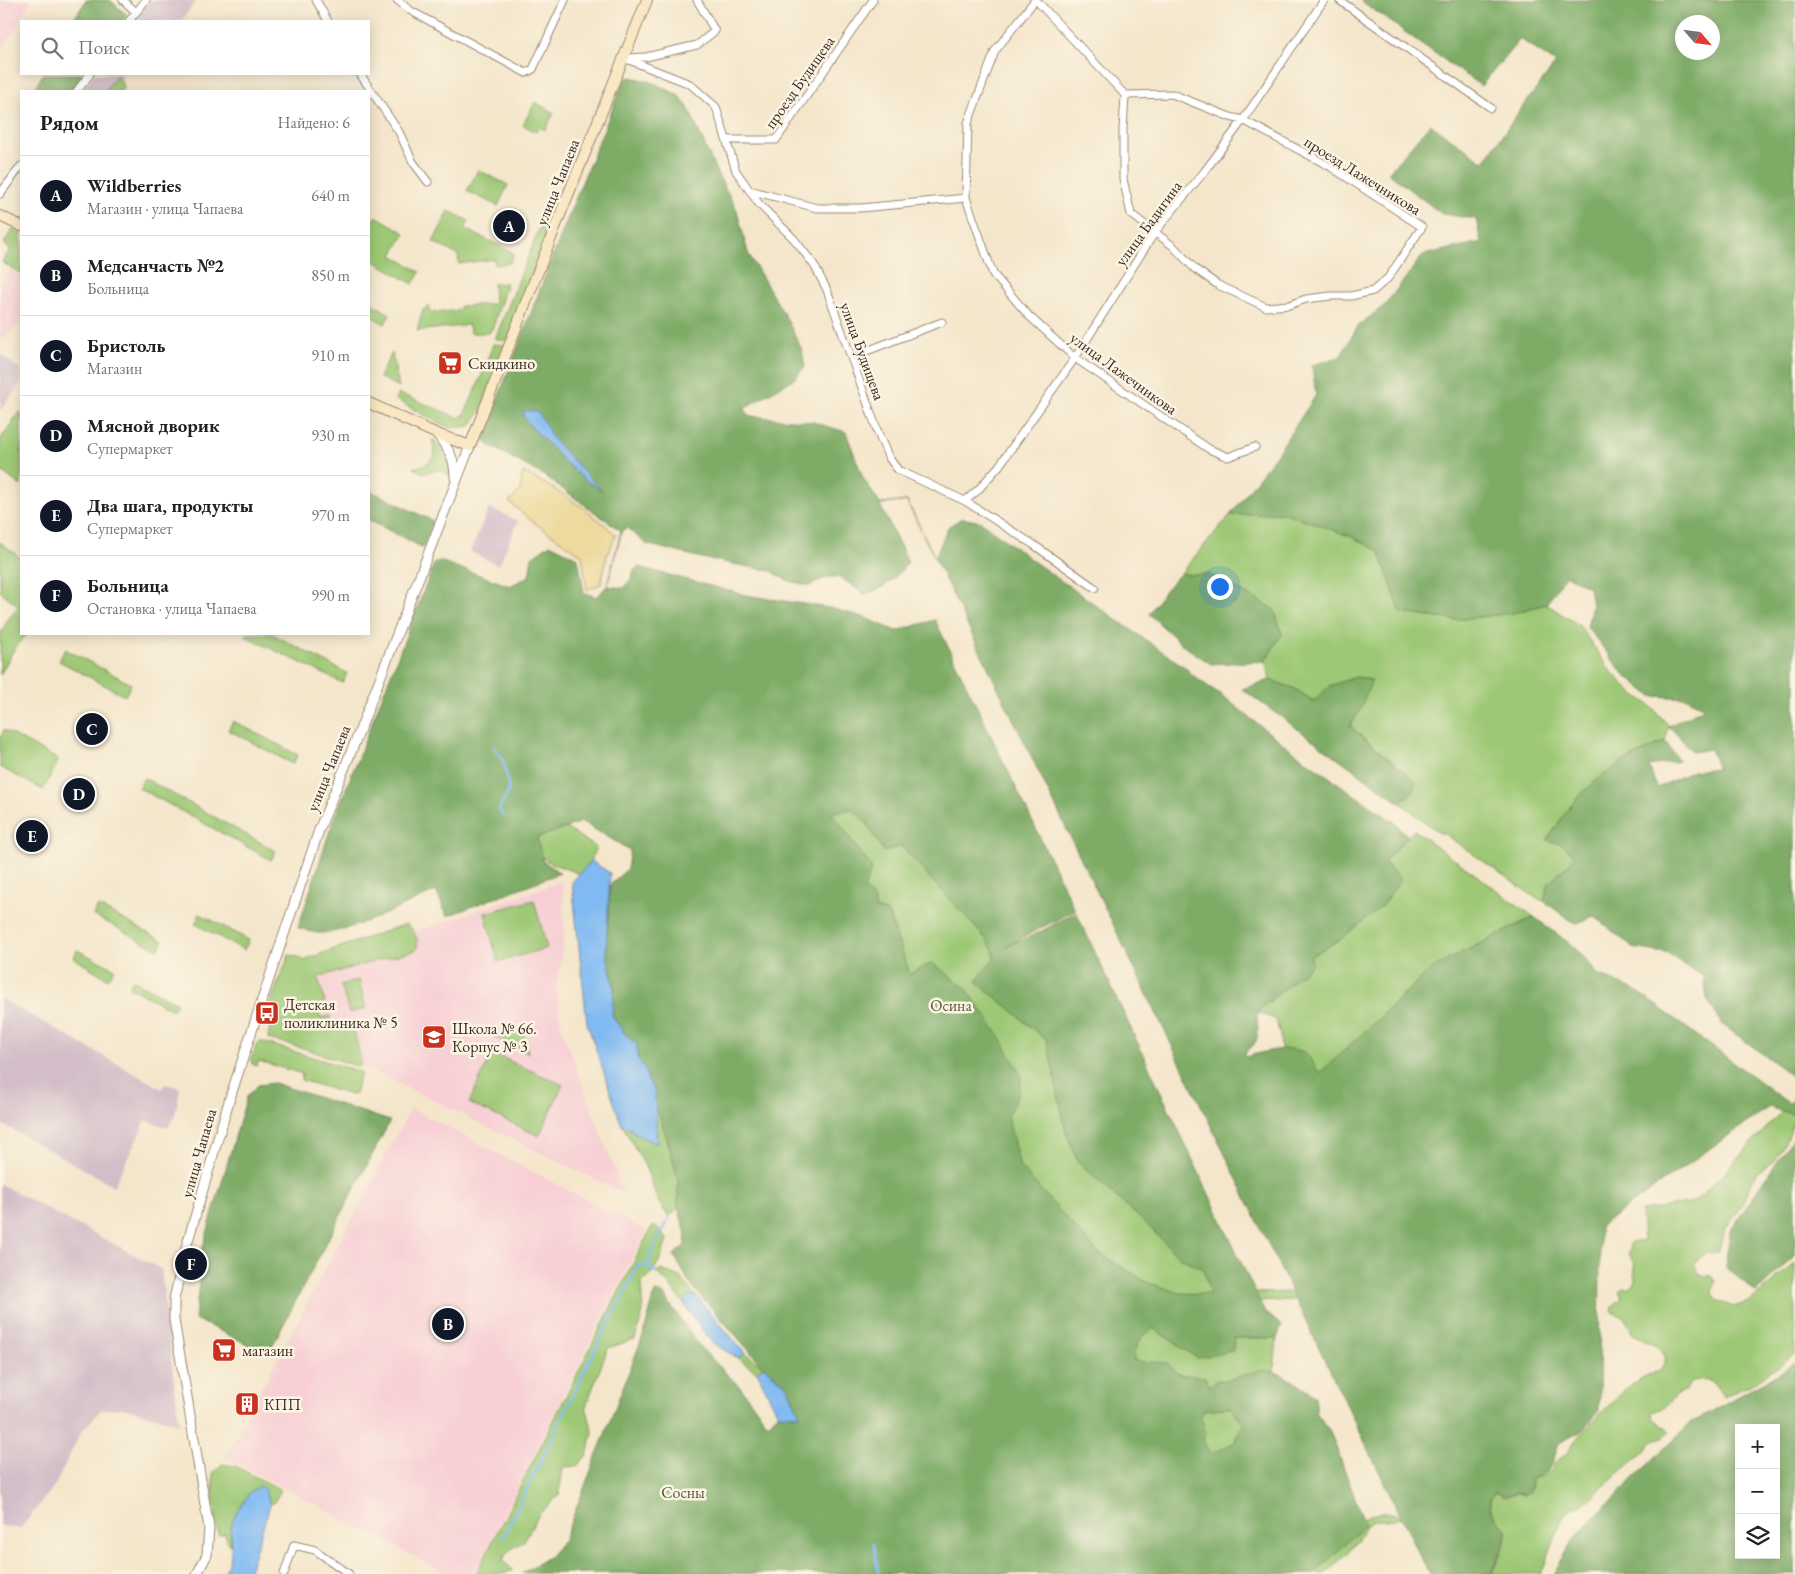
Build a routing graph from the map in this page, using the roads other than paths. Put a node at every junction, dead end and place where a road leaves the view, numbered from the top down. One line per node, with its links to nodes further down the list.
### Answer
1 (123, 0): 12 (street)
2 (146, 0): 12 (street)
3 (316, 0): 14 (street)
4 (396, 0): 5 (street)
5 (565, 0)
6 (647, 0): 15 (main road, улица Чапаева)
7 (697, 0): 15 (street)
8 (873, 0): 22 (street, проезд Будищева)
9 (1035, 0): 19 (street); 27 (street, улица Лажечникова)
10 (1324, 0): 21 (street, улица Бадигина)
11 (1340, 0): 20 (street)
12 (136, 12): 13 (street)
13 (130, 20)
14 (327, 20)
15 (624, 58): 22 (street, улица Будищева); 36 (main road, улица Чапаева)
16 (89, 75): 18 (street)
17 (361, 75): 24 (street)
18 (78, 90)
19 (1125, 95): 21 (street, проезд Лажечникова); 30 (street, проезд Лажечникова)
20 (1491, 108)
21 (1243, 120): 30 (street, улица Бадигина); 30 (street, проезд Лажечникова)
22 (727, 140): 25 (street, улица Будищева)
23 (20, 167): 26 (street)
24 (428, 182)
25 (749, 190): 27 (street); 32 (street, улица Будищева)
26 (0, 194)
27 (966, 198): 33 (street, улица Лажечникова)
28 (0, 216): 29 (main road)
29 (20, 226)
30 (1155, 232): 33 (street, улица Бадигина)
31 (942, 322): 32 (street)
32 (851, 358): 39 (street, улица Будищева)
33 (1076, 358): 37 (street, улица Лажечникова); 39 (street, улица Бадигина)
34 (370, 403): 35 (main road)
35 (437, 434): 36 (main road); 38 (street)
36 (470, 446): 38 (street, улица Чапаева)
37 (1255, 447)
38 (456, 484): 41 (street, улица Чапаева)
39 (965, 501): 40 (street, улица Будищева)
40 (1095, 588)
41 (197, 1574)
42 (284, 1574): 43 (street)
43 (349, 1574)

